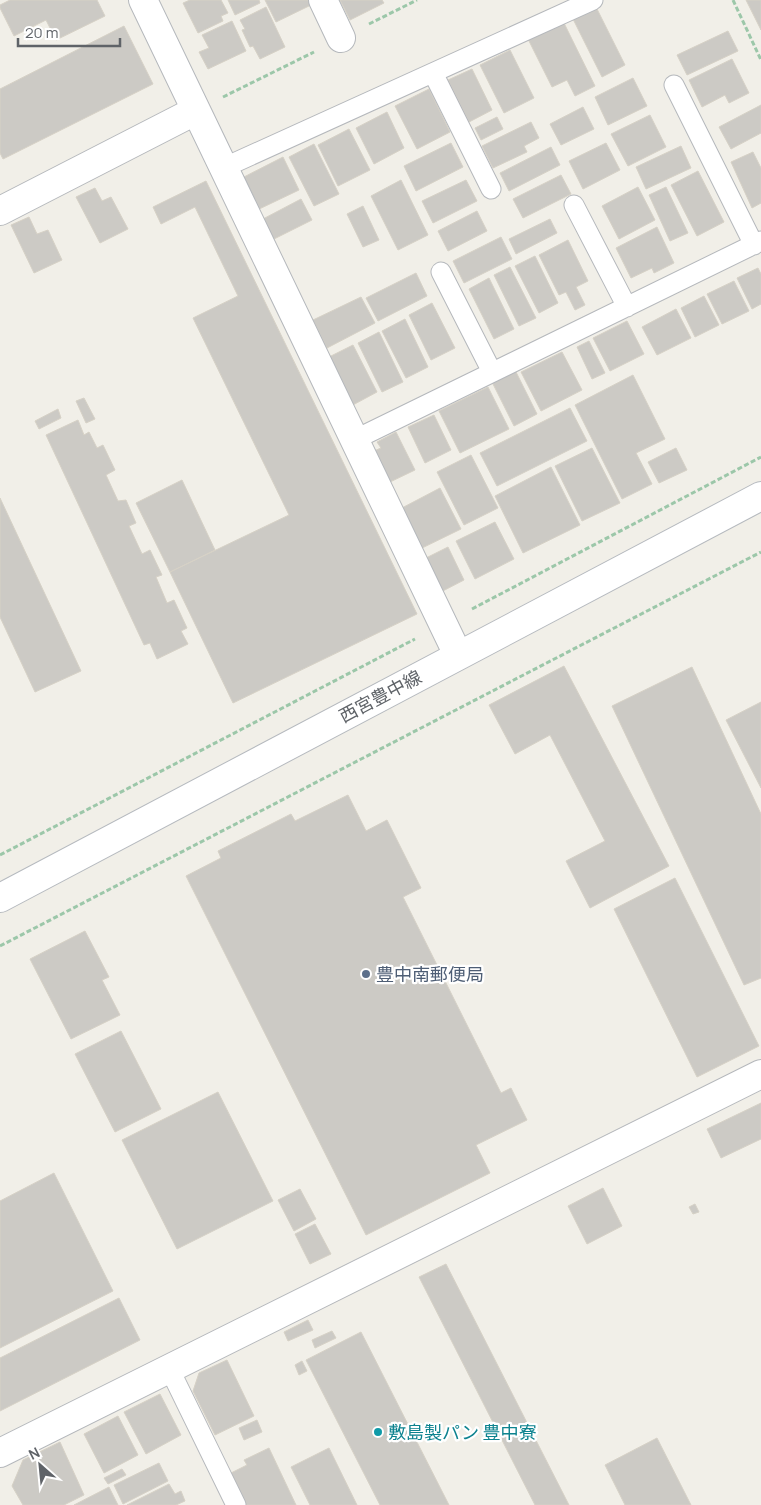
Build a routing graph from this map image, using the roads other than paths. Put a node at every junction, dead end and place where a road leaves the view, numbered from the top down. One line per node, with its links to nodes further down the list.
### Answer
1 (143, 0): 7 (street)
2 (323, 0): 4 (street)
3 (593, 0): 5 (lane)
4 (341, 38)
5 (433, 73): 8 (lane); 9 (lane)
6 (674, 85): 12 (lane)
7 (195, 111): 8 (street); 11 (street)
8 (223, 168): 16 (street)
9 (491, 189)
10 (574, 205): 14 (lane)
11 (0, 211)
12 (758, 243): 14 (lane)
13 (441, 272): 15 (lane)
14 (627, 307): 15 (lane)
15 (492, 372): 16 (lane)
16 (354, 440): 18 (street)
17 (761, 496): 18 (street, 西宮豊中線)
18 (458, 655): 19 (street, 西宮豊中線)
19 (0, 898)
20 (761, 1074): 21 (street)
21 (169, 1368): 22 (street); 23 (lane)
22 (0, 1453)
23 (236, 1505)

